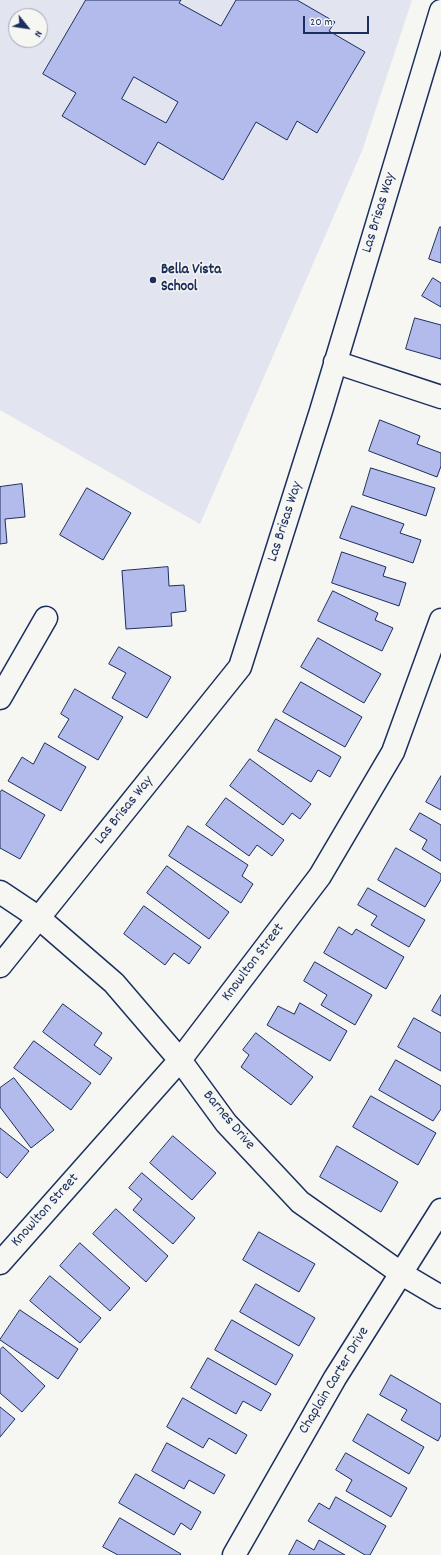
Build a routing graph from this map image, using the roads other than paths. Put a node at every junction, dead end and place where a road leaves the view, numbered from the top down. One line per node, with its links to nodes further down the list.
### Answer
1 (441, 11): 2 (street, Las Brisas Way)
2 (335, 362): 3 (street); 8 (street, Las Brisas Way)
3 (441, 397)
4 (46, 618): 6 (street)
5 (441, 620): 10 (street, Knowlton Street)
6 (0, 698)
7 (0, 892): 8 (street, Barnes Drive)
8 (39, 918): 9 (street, Las Brisas Way); 10 (street, Barnes Drive)
9 (0, 966)
10 (180, 1060): 12 (street, Knowlton Street); 13 (street, Barnes Drive)
11 (441, 1210): 13 (street, Chaplain Carter Drive)
12 (0, 1263)
13 (402, 1274): 14 (street, Barnes Drive); 15 (street, Chaplain Carter Drive)
14 (441, 1297)
15 (234, 1555)

